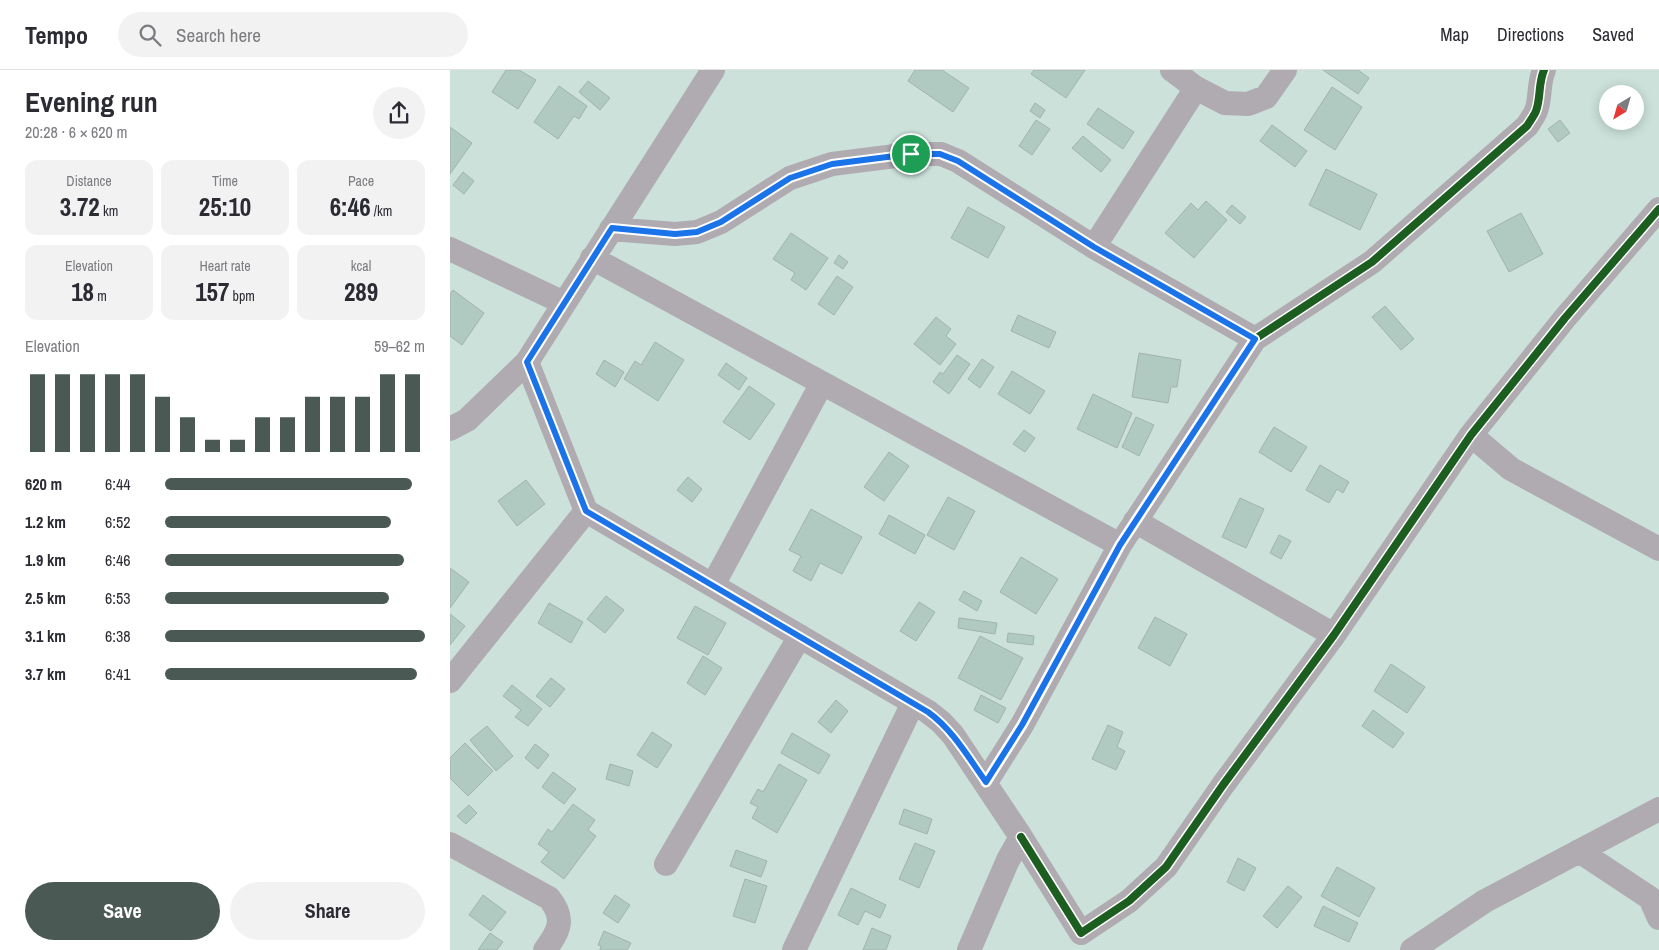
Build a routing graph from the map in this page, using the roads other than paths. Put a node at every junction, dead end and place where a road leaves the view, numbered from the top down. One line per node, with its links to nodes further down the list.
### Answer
1 (713, 70): 7 (street)
2 (1172, 70): 5 (street)
3 (1285, 70): 5 (street)
4 (1544, 70): 12 (street)
5 (1196, 88): 8 (street)
6 (1659, 209): 16 (street)
7 (612, 228): 8 (street); 10 (street)
8 (1094, 247): 12 (street)
9 (450, 249): 11 (street)
10 (592, 258): 11 (street); 14 (street)
11 (564, 303): 13 (street)
12 (1255, 339): 18 (street)
13 (527, 362): 15 (street); 17 (street)
14 (822, 383): 19 (street); 21 (street)
15 (450, 429)
16 (1471, 435): 20 (street); 22 (street)
17 (586, 511): 21 (street); 24 (street)
18 (1135, 521): 19 (street); 22 (street)
19 (1120, 545): 26 (street)
20 (1659, 549)
21 (713, 586): 23 (street)
22 (1334, 635): 33 (street)
23 (800, 636): 25 (street); 31 (street)
24 (450, 681)
25 (913, 703): 26 (street); 35 (street)
26 (986, 782): 28 (street)
27 (1659, 808): 30 (street)
28 (1021, 837): 33 (street); 36 (street)
29 (450, 844): 34 (street)
30 (1578, 851): 32 (street); 37 (street)
31 (666, 864)
32 (1659, 918)
33 (1085, 942)
34 (545, 950)
35 (794, 950)
36 (969, 950)
37 (1412, 950)

